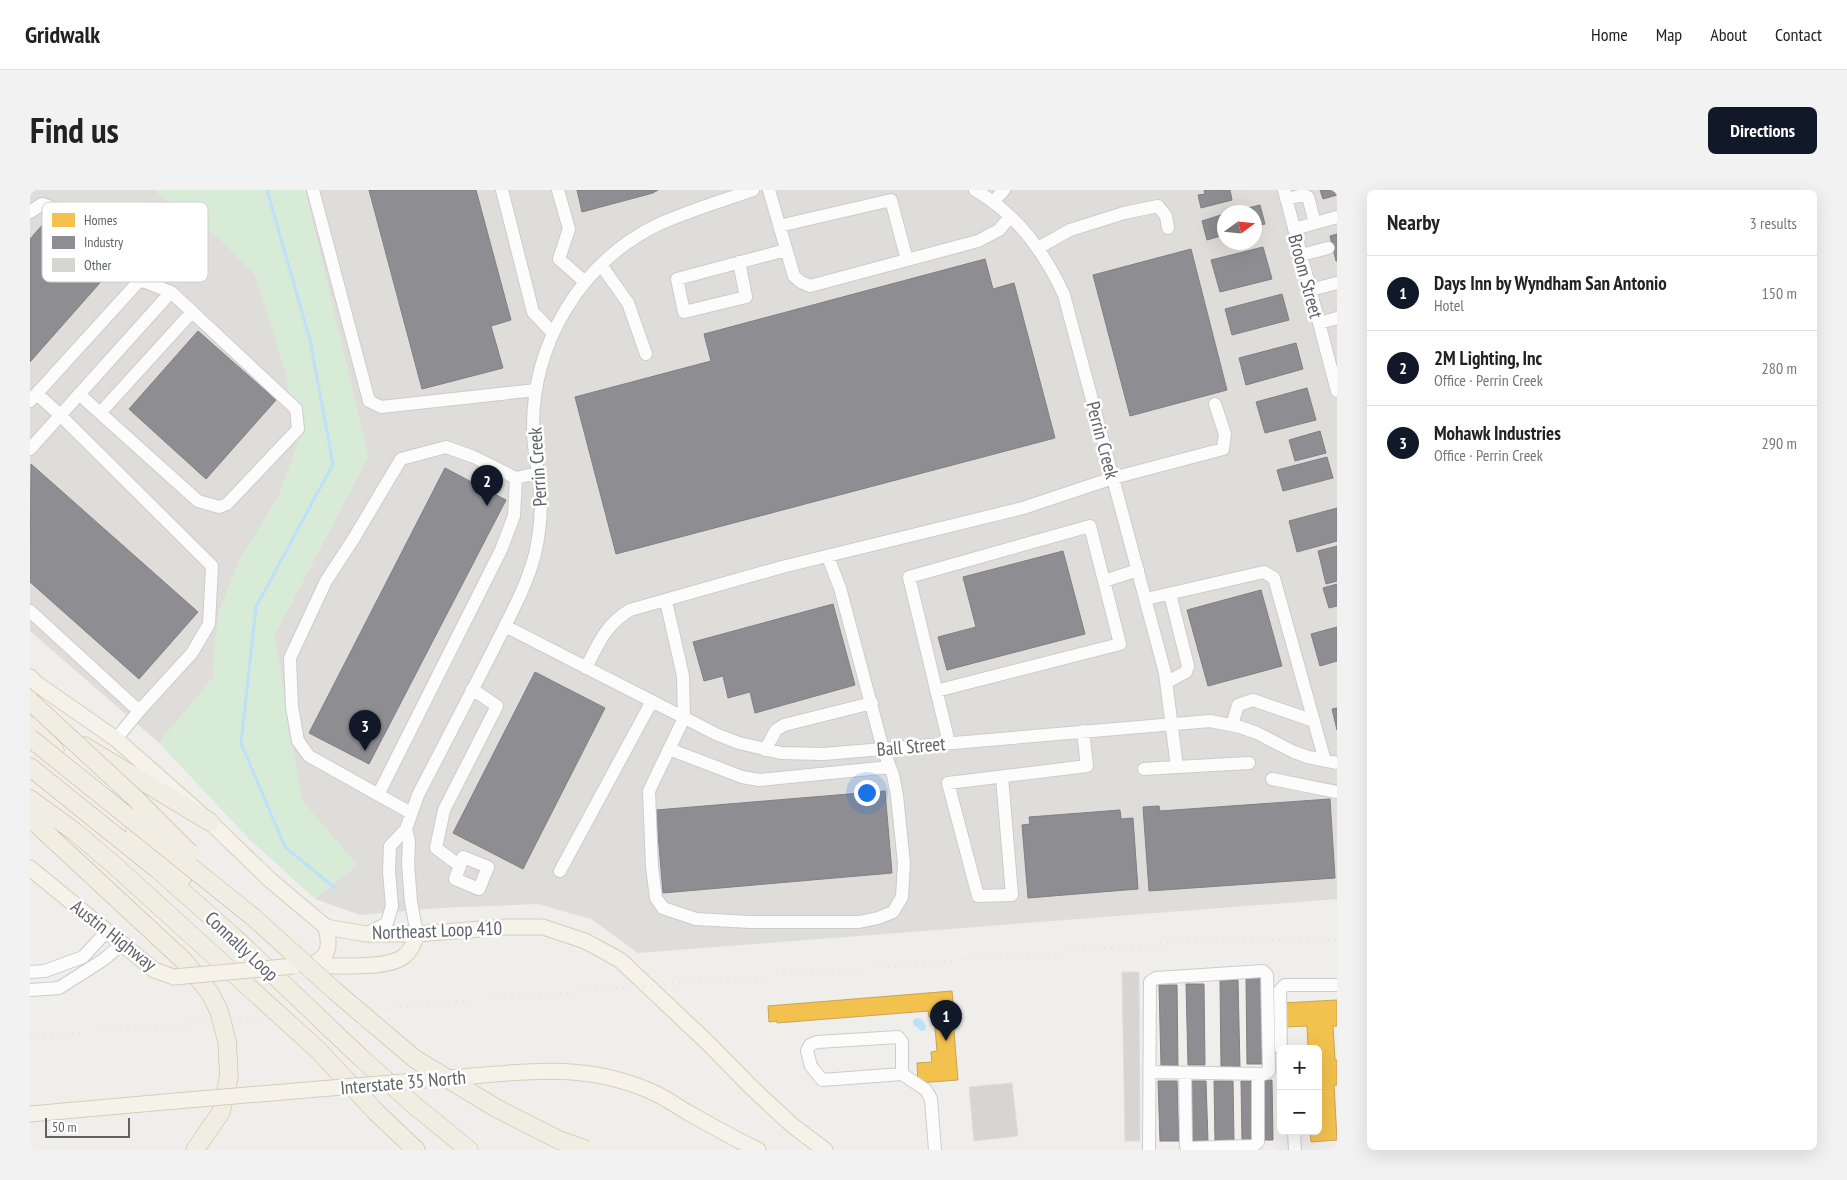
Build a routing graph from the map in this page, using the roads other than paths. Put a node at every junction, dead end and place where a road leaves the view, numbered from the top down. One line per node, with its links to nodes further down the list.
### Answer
1 (313, 190): 37 (street)
2 (502, 190): 35 (street)
3 (558, 190): 28 (street)
4 (753, 190): 9 (street, Perrin Creek)
5 (769, 190): 16 (street)
6 (975, 190): 10 (street, Perrin Creek)
7 (1004, 190): 10 (street)
8 (1285, 195): 15 (street); 18 (street, Broom Street)
9 (719, 196): 25 (street, Perrin Creek)
10 (993, 202): 13 (street, Perrin Creek)
11 (42, 204): 12 (street)
12 (30, 212)
13 (1010, 217): 19 (street, Perrin Creek); 23 (street)
14 (1337, 217): 15 (street)
15 (1315, 223): 18 (street)
16 (780, 226): 21 (street); 23 (street)
17 (1168, 228): 19 (street)
18 (1294, 230): 22 (street, Broom Street)
19 (1038, 248): 47 (street, Perrin Creek)
20 (1328, 248): 22 (street)
21 (786, 250): 23 (street); 24 (street)
22 (1301, 255): 30 (street, Broom Street)
23 (907, 260)
24 (739, 262): 24 (street)
25 (601, 265): 28 (street, Perrin Creek); 36 (street)
26 (138, 282): 40 (street)
27 (145, 282): 31 (street)
28 (585, 282): 35 (street, Perrin Creek)
29 (1337, 283): 30 (street)
30 (1310, 290): 34 (street, Broom Street)
31 (171, 292): 32 (street); 39 (street)
32 (192, 312): 42 (street); 42 (street)
33 (1337, 318): 34 (street)
34 (1319, 322): 38 (street, Broom Street)
35 (553, 333): 37 (street, Perrin Creek)
36 (646, 354)
37 (536, 390): 45 (street, Perrin Creek)
38 (1337, 390)
39 (79, 394): 42 (street); 43 (street)
40 (33, 398): 43 (street)
41 (1215, 404): 47 (street)
42 (100, 413)
43 (60, 415): 44 (street); 64 (street)
44 (30, 449)
45 (538, 473): 46 (street); 55 (street, Perrin Creek)
46 (516, 478): 87 (street); 87 (street)
47 (1114, 478): 48 (street); 49 (street, Perrin Creek)
48 (828, 557): 53 (street); 63 (street)
49 (1138, 570): 50 (street); 52 (street, Perrin Creek)
50 (1104, 581): 60 (street); 60 (street)
51 (1170, 594): 52 (street); 58 (street); 67 (street)
52 (1146, 599): 58 (street, Perrin Creek)
53 (666, 601): 56 (street); 66 (street)
54 (30, 610): 64 (street)
55 (505, 626): 56 (street, Ball Street); 59 (street, Perrin Creek)
56 (586, 668): 62 (street, Ball Street)
57 (30, 678): 73 (main road)
58 (1167, 682): 68 (street, Perrin Creek)
59 (472, 689): 89 (street, Perrin Creek); 93 (street)
60 (936, 691): 74 (street)
61 (30, 701): 96 (highway, bridge)
62 (652, 701): 66 (street, Ball Street); 95 (street)
63 (872, 703): 75 (street); 77 (street)
64 (139, 711): 73 (street)
65 (30, 713): 91 (highway)
66 (684, 718): 76 (street); 77 (street, Ball Street)
67 (1314, 721): 70 (street); 78 (street)
68 (1170, 723): 70 (street, Ball Street); 71 (street, Ball Street); 82 (street, Perrin Creek)
69 (30, 725): 107 (highway)
70 (1232, 725): 78 (street, Ball Street)
71 (1083, 731): 74 (street, Ball Street); 84 (street)
72 (30, 738): 96 (highway, bridge)
73 (116, 739): 91 (main road)
74 (948, 743): 75 (street, Ball Street)
75 (883, 749): 77 (street, Ball Street); 81 (street)
76 (669, 750): 81 (street); 81 (street)
77 (765, 750)
78 (1331, 762)
79 (1250, 763): 82 (street)
80 (30, 767): 107 (highway, Connally Loop)
81 (890, 767)
82 (1177, 767): 83 (street)
83 (1144, 769)
84 (1002, 777): 84 (street)
85 (1272, 779): 86 (street)
86 (1337, 792)
87 (378, 795): 89 (street)
88 (30, 799): 116 (highway)
89 (411, 814): 92 (street, Perrin Creek)
90 (30, 818): 115 (highway)
91 (210, 822): 97 (main road)
92 (406, 829): 99 (street, Perrin Creek); 100 (street, Perrin Creek)
93 (460, 866)
94 (30, 868): 98 (main road, Austin Highway)
95 (560, 871)
96 (253, 917): 119 (highway, bridge)
97 (326, 927): 99 (main road, Northeast Loop 410); 102 (main road)
98 (107, 931): 101 (main road, Austin Highway); 103 (street)
99 (366, 934): 100 (main road, Northeast Loop 410)
100 (416, 934): 102 (main road, Austin Highway); 121 (main road, Northeast Loop 410)
101 (122, 944): 102 (main road, Austin Highway, bridge); 105 (street)
102 (309, 966)
103 (30, 972)
104 (1337, 985): 106 (street)
105 (30, 990)
106 (1281, 1045)
107 (360, 1057): 113 (highway, Connally Loop)
108 (1149, 1072): 109 (street); 111 (street); 123 (street)
109 (1185, 1073): 111 (street); 111 (street)
110 (902, 1074): 110 (street); 122 (street)
111 (1258, 1074)
112 (30, 1114): 120 (main road, Interstate 35 North, bridge)
113 (447, 1132): 117 (highway); 118 (highway)
114 (1294, 1135): 124 (street)
115 (195, 1150)
116 (416, 1150)
117 (469, 1150)
118 (476, 1150)
119 (587, 1150)
120 (758, 1150)
121 (825, 1150)
122 (935, 1150)
123 (1149, 1150)
124 (1295, 1150)

